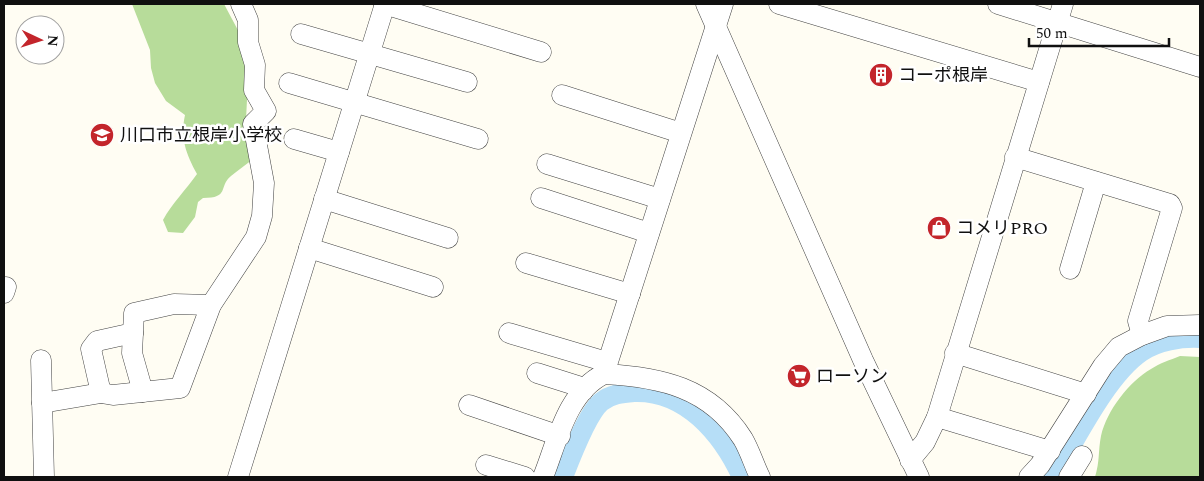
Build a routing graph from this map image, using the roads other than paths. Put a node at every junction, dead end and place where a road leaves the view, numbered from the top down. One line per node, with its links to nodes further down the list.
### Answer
1 (241, 4): 35 (street)
2 (384, 4): 10 (street); 11 (street)
3 (706, 4): 8 (street)
4 (723, 4): 8 (street)
5 (779, 4): 14 (street)
6 (998, 4): 7 (street)
7 (1060, 13): 12 (street); 14 (street)
8 (715, 25): 18 (street); 55 (street)
9 (302, 34): 11 (street)
10 (541, 52)
11 (369, 54): 13 (street); 17 (street)
12 (1200, 67)
13 (467, 82)
14 (1039, 82): 22 (street)
15 (289, 84): 17 (street)
16 (562, 95): 18 (street)
17 (354, 103): 20 (street); 21 (street)
18 (681, 133): 27 (street)
19 (294, 139): 21 (street)
20 (478, 139)
21 (338, 152): 26 (street)
22 (1015, 157): 24 (street); 40 (street)
23 (547, 164): 27 (street)
24 (1096, 182): 32 (street); 39 (street)
25 (540, 198): 28 (street)
26 (324, 199): 29 (street); 30 (street)
27 (660, 199): 28 (street)
28 (649, 233): 34 (street)
29 (448, 238)
30 (309, 248): 33 (street); 57 (street)
31 (526, 263): 34 (street)
32 (1070, 269)
33 (433, 287)
34 (630, 294): 42 (street)
35 (211, 305): 37 (street); 46 (street)
36 (1200, 325): 39 (street)
37 (133, 333): 45 (street); 46 (street)
38 (509, 333): 42 (street)
39 (1142, 335): 47 (street)
40 (955, 353): 47 (street); 50 (street)
41 (41, 360): 48 (street)
42 (606, 368): 44 (street); 60 (street)
43 (537, 373): 44 (street)
44 (583, 391): 51 (street)
45 (100, 392): 46 (street); 48 (street)
46 (143, 392)
47 (1086, 394): 52 (street)
48 (42, 404): 56 (street)
49 (469, 405): 51 (street)
50 (937, 417): 52 (street); 55 (street)
51 (560, 436): 59 (street)
52 (1050, 451): 61 (street)
53 (1082, 456): 62 (street)
54 (486, 465): 58 (street)
55 (914, 469)
56 (44, 477)
57 (238, 477)
58 (525, 477)
59 (544, 477)
60 (760, 477)
61 (1028, 477)
62 (1069, 477)

